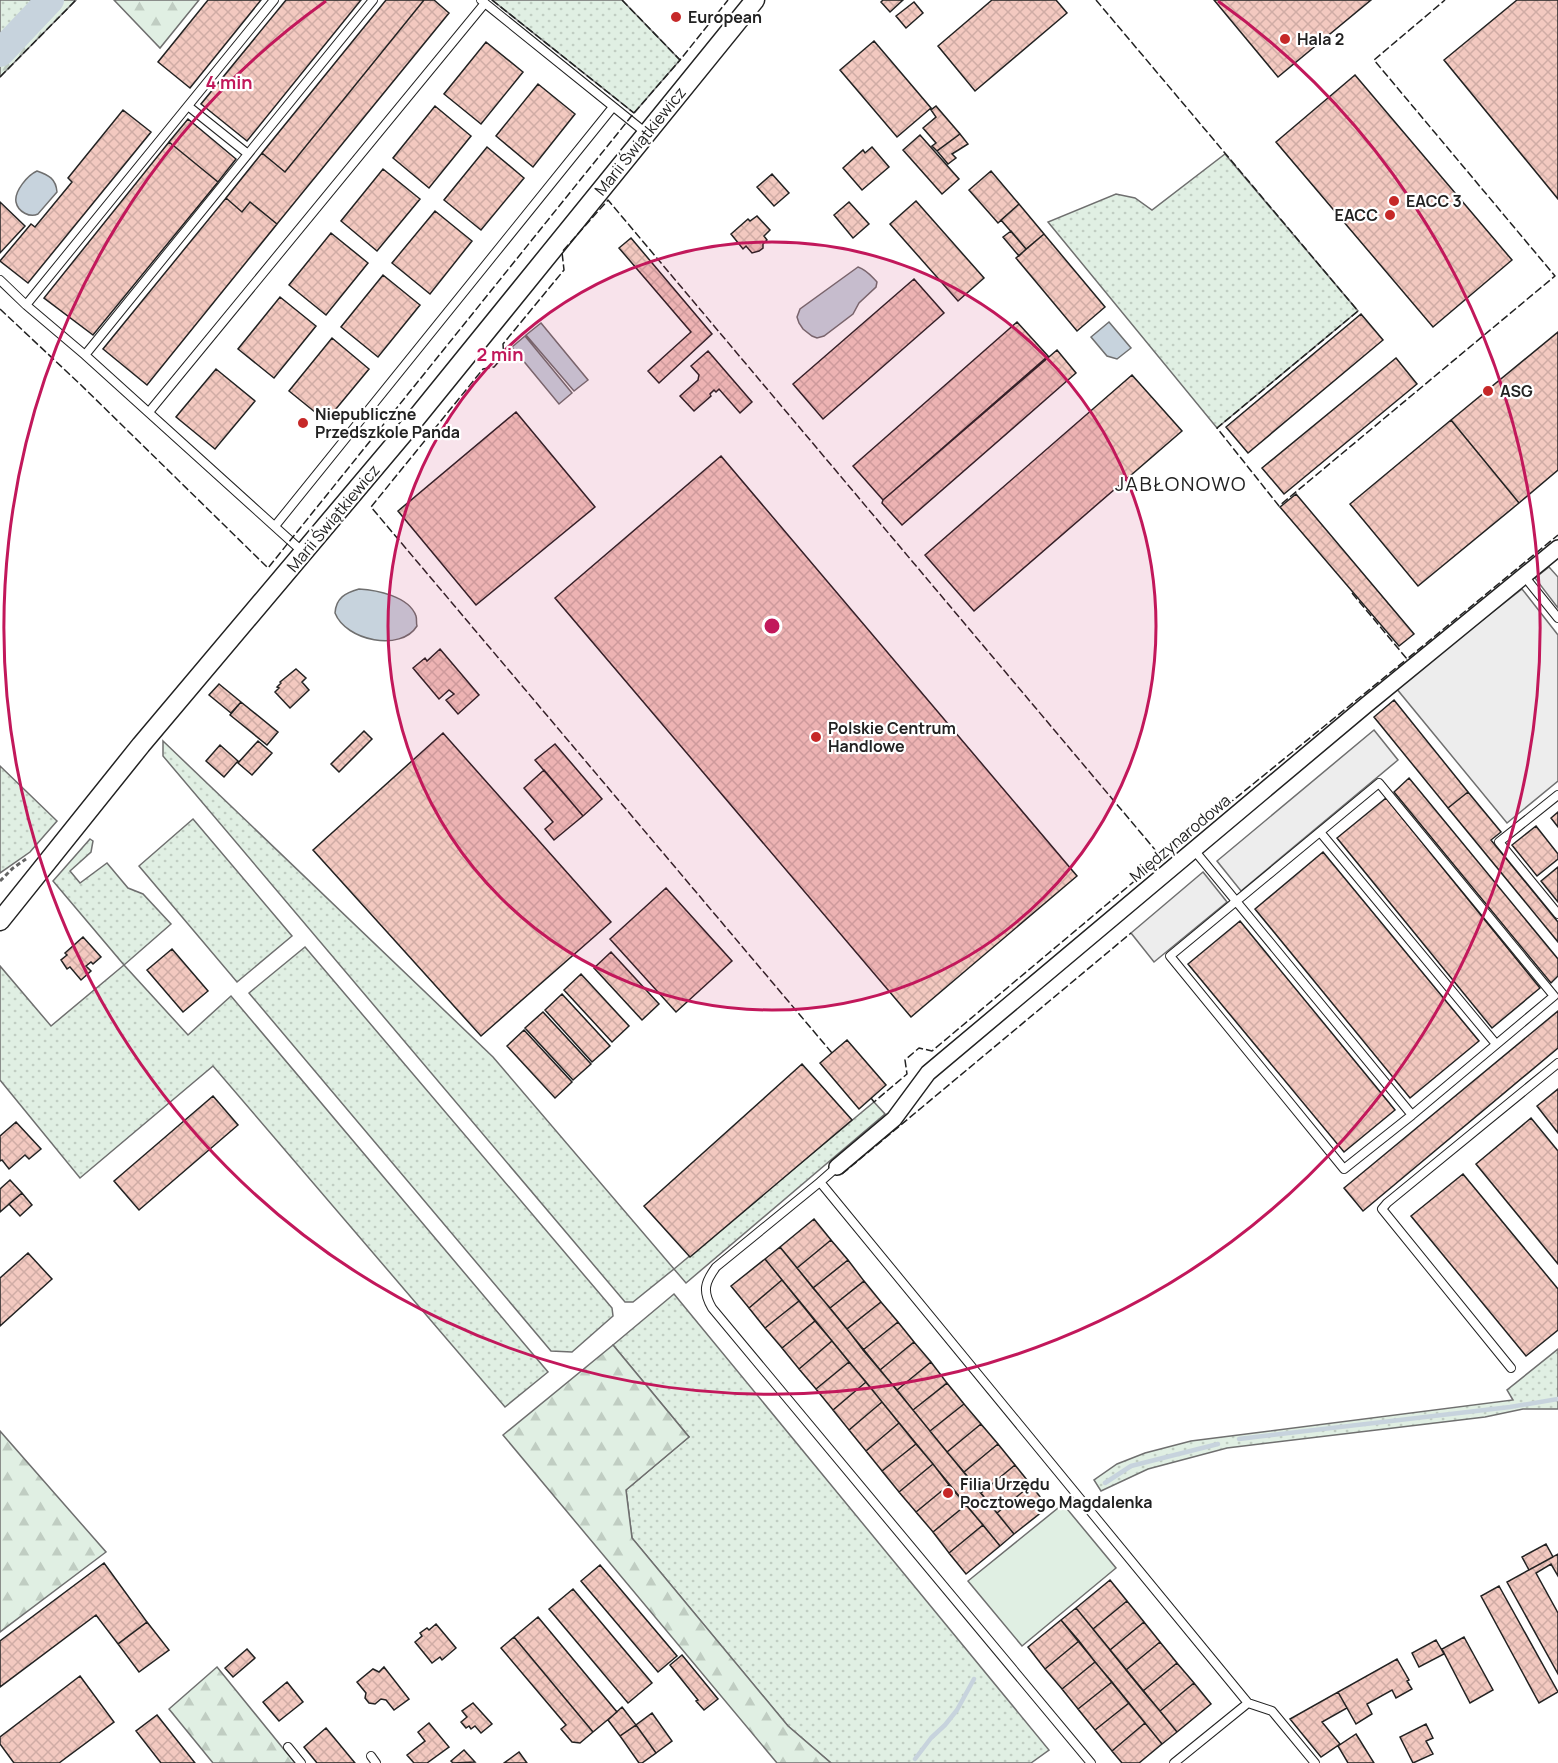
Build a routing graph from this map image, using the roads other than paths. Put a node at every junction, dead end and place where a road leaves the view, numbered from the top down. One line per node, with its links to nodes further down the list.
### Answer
1 (274, 0): 5 (lane)
2 (373, 0): 8 (lane)
3 (754, 0): 7 (street, Marii Świątkiewicz)
4 (483, 2): 6 (lane); 12 (lane)
5 (188, 105): 8 (lane); 10 (lane)
6 (613, 107): 7 (lane); 13 (lane)
7 (646, 133): 15 (street, Marii Świątkiewicz)
8 (248, 154): 11 (lane)
9 (0, 280): 10 (lane)
10 (26, 305): 11 (lane)
11 (85, 355): 12 (lane)
12 (149, 412): 13 (lane)
13 (275, 526): 15 (lane)
14 (1558, 549): 16 (street, Międzynarodowa)
15 (304, 553): 23 (street, Marii Świątkiewicz)
16 (1524, 576): 17 (lane); 20 (street, Międzynarodowa)
17 (1558, 618)
18 (1558, 795): 22 (lane)
19 (1320, 832): 21 (lane); 24 (lane); 24 (lane)
20 (1194, 850): 21 (lane); 27 (street, Międzynarodowa)
21 (1236, 901): 26 (lane); 26 (lane)
22 (1558, 914)
23 (0, 921)
24 (1496, 1044): 26 (lane)
25 (1558, 1063): 29 (lane)
26 (1412, 1115)
27 (837, 1167): 28 (lane)
28 (820, 1182): 30 (lane); 33 (lane)
29 (1511, 1368)
30 (1248, 1703): 34 (lane); 35 (lane)
31 (288, 1747): 32 (lane)
32 (301, 1763)
33 (1091, 1763)
34 (1174, 1763)
35 (1315, 1763)

